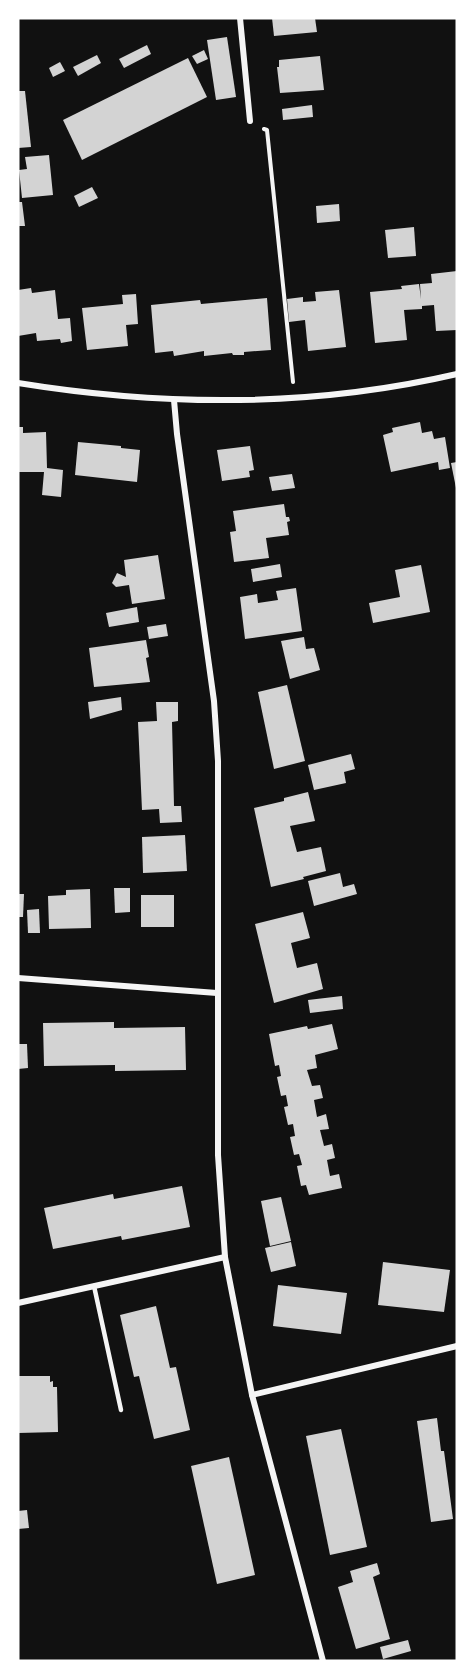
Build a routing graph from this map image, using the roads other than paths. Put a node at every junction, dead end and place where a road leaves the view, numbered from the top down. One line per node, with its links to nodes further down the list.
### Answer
1 (240, 18): 2 (street)
2 (250, 121)
3 (457, 374): 5 (street)
4 (18, 383): 5 (street)
5 (174, 400): 7 (street)
6 (18, 978): 7 (street)
7 (217, 993): 8 (street)
8 (225, 1257): 9 (street); 12 (street)
9 (94, 1287): 10 (street); 13 (lane)
10 (18, 1303)
11 (457, 1346): 12 (street)
12 (252, 1395): 14 (street)
13 (121, 1410)
14 (323, 1661)

